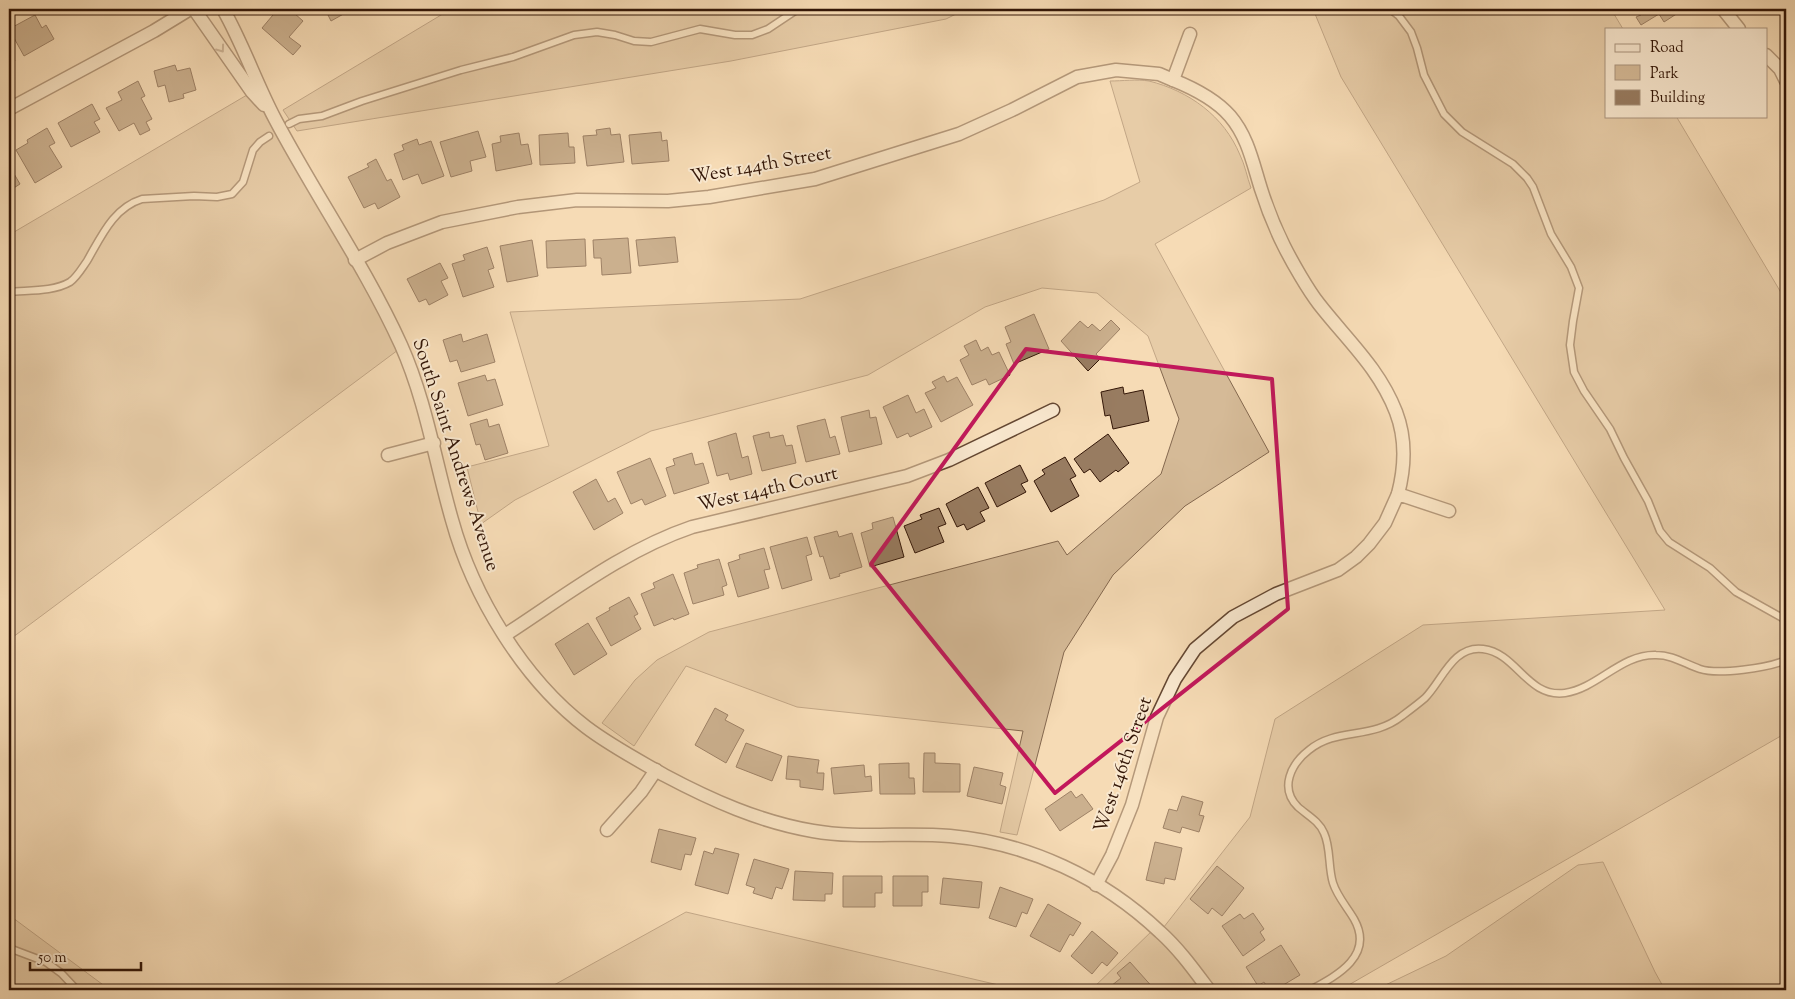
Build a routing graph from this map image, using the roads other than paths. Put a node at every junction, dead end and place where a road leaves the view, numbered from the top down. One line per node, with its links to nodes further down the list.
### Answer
1 (192, 9): 11 (street); 12 (street, one-way to 12)
2 (223, 9): 12 (street, South Saint Andrews Avenue)
3 (798, 9): 13 (lane)
4 (1390, 9): 22 (lane)
5 (1723, 9): 6 (street)
6 (1738, 28)
7 (1190, 34): 9 (street)
8 (1768, 57): 10 (street)
9 (1173, 80): 15 (street, West 144th Street); 20 (street, West 144th Street)
10 (1786, 81)
11 (9, 109)
12 (274, 117): 15 (street, South Saint Andrews Avenue)
13 (290, 124)
14 (269, 136): 16 (lane)
15 (356, 260): 18 (street, South Saint Andrews Avenue)
16 (9, 292)
17 (1053, 410): 23 (street, West 144th Court)
18 (434, 443): 19 (street); 23 (street, South Saint Andrews Avenue)
19 (388, 455)
20 (1398, 494): 21 (street); 27 (street, West 146th Street)
21 (1449, 511)
22 (1786, 620)
23 (505, 635): 25 (street, South Saint Andrews Avenue)
24 (1786, 660): 31 (lane)
25 (656, 770): 26 (street); 27 (street, South Saint Andrews Avenue)
26 (607, 830)
27 (1096, 885): 30 (street, South Saint Andrews Avenue)
28 (9, 948): 29 (lane)
29 (78, 990)
30 (1209, 990)
31 (1310, 990)

